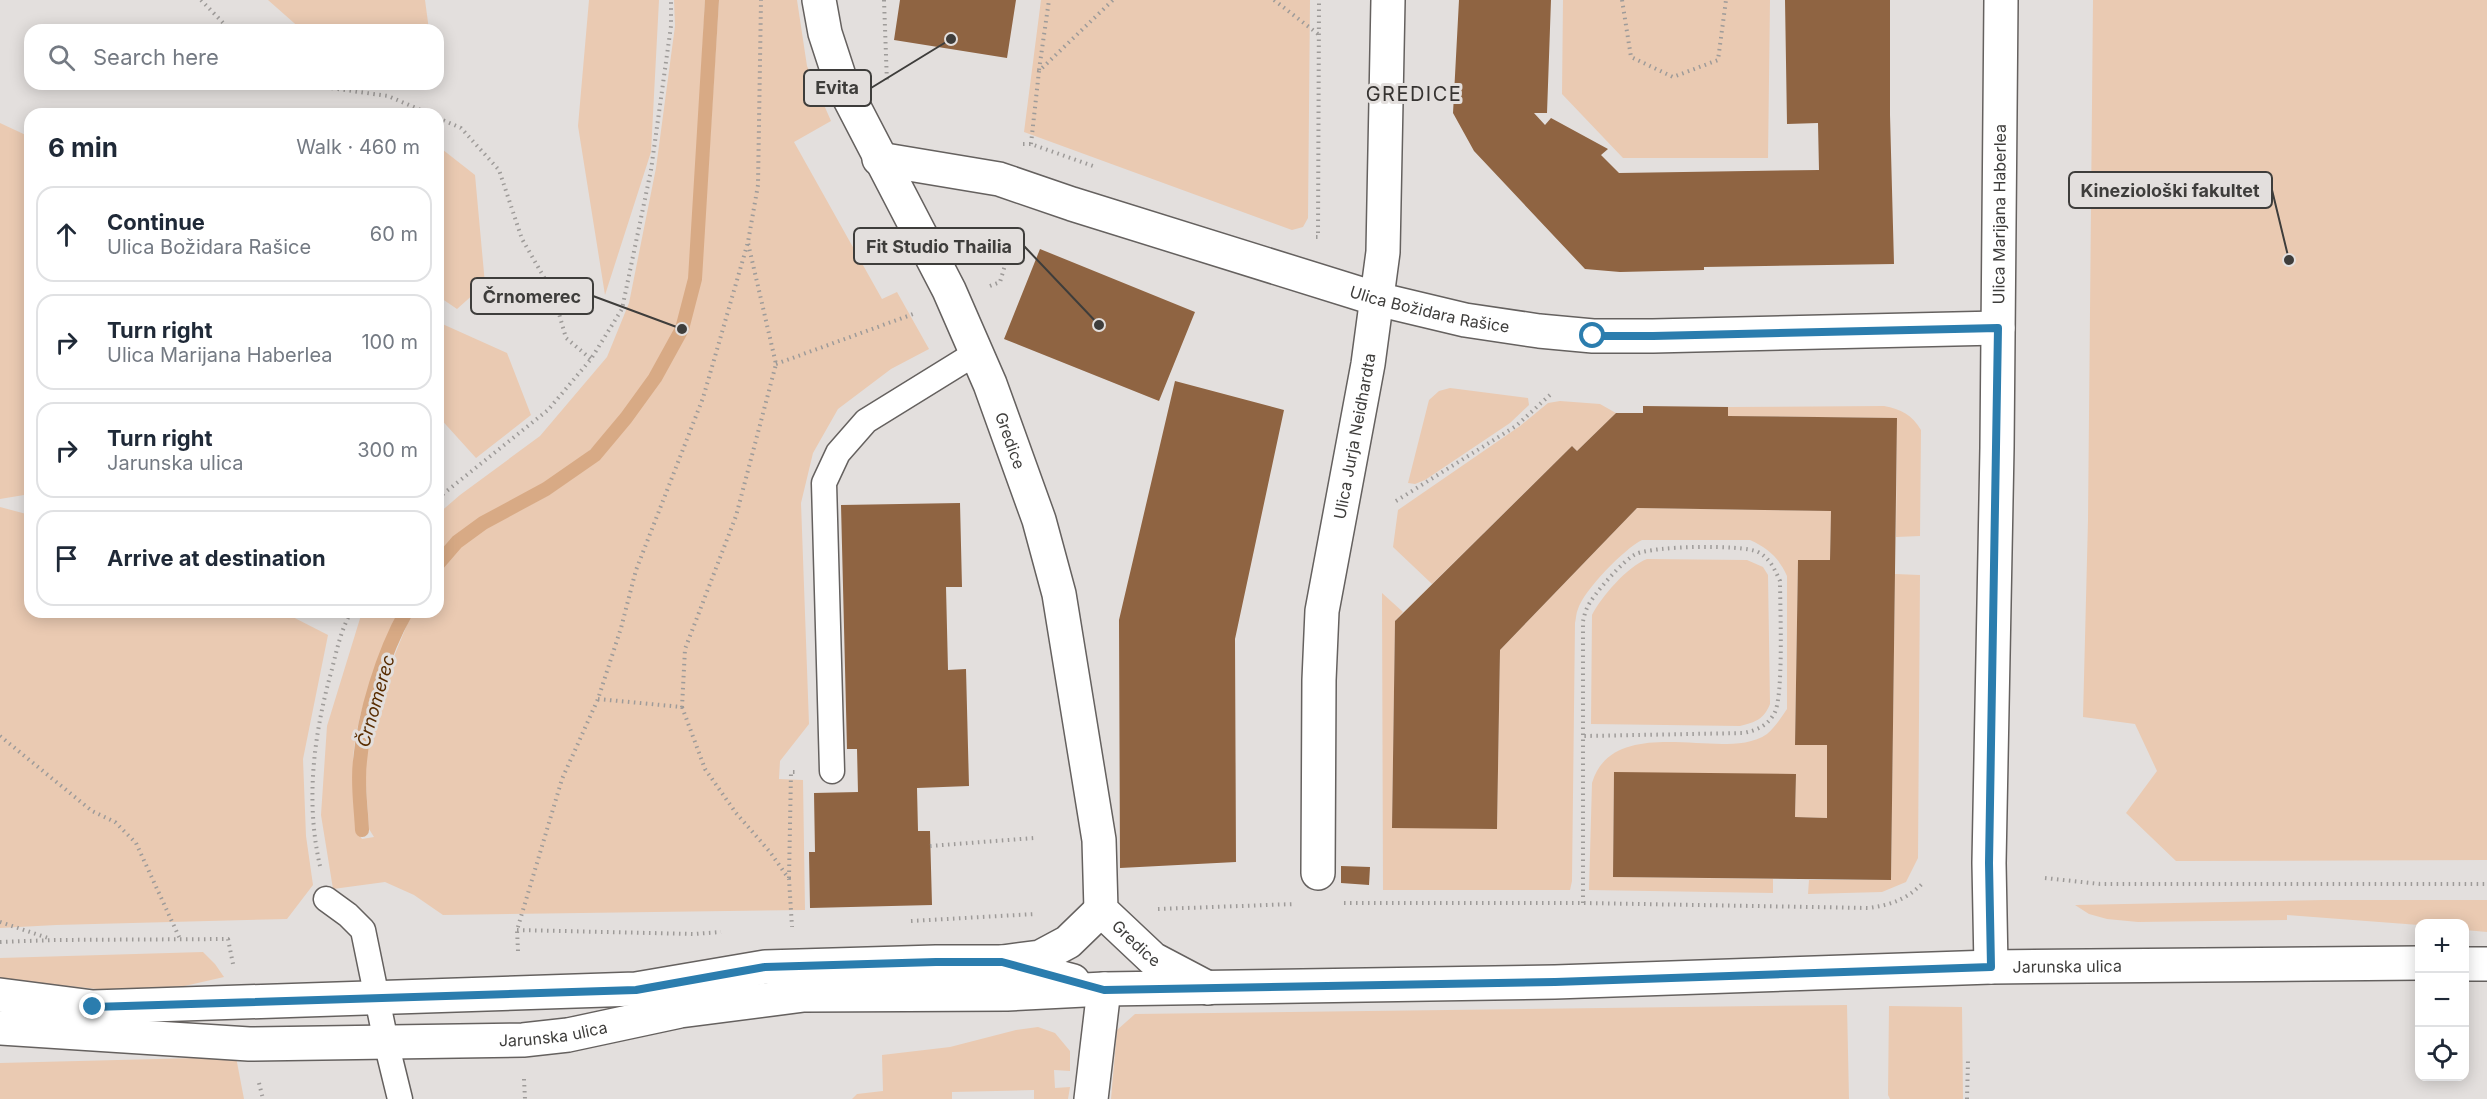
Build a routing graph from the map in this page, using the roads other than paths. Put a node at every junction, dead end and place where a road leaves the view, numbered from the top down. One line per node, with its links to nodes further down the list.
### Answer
1 (819, 0): 4 (street, Gredice)
2 (1388, 0): 5 (street, Ulica Jurja Neidhardta)
3 (2001, 0): 6 (street, Ulica Marijana Haberlea)
4 (879, 159): 5 (street, Ulica Božidara Rašice); 7 (street, Gredice)
5 (1377, 299): 6 (street, Ulica Božidara Rašice); 9 (street, Ulica Jurja Neidhardta)
6 (1998, 328): 16 (street, Ulica Marijana Haberlea)
7 (976, 353): 8 (lane); 11 (street, Gredice)
8 (832, 771)
9 (1318, 873)
10 (326, 899): 20 (lane)
11 (1101, 910): 12 (street, Gredice); 17 (street, Gredice)
12 (1002, 962): 18 (street, Jarunska ulica); 20 (street, Jarunska ulica)
13 (2415, 963): 16 (street, Jarunska ulica)
14 (2469, 964): 15 (street)
15 (2487, 964)
16 (1991, 967): 17 (street, Jarunska ulica)
17 (1208, 988): 18 (street, Jarunska ulica)
18 (1104, 990): 22 (street, Jarunska ulica); 24 (street)
19 (0, 995): 20 (street, Jarunska ulica)
20 (378, 998): 22 (lane)
21 (0, 1028): 22 (street, Jarunska ulica)
22 (386, 1042): 23 (lane)
23 (400, 1099)
24 (1091, 1099)

